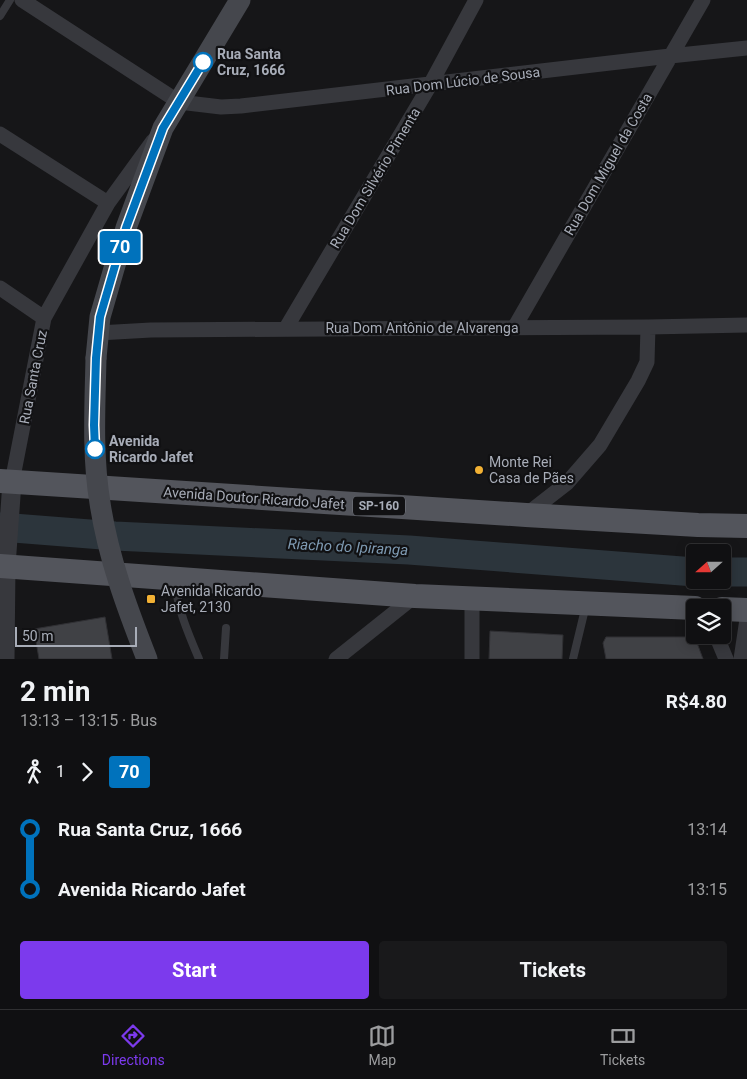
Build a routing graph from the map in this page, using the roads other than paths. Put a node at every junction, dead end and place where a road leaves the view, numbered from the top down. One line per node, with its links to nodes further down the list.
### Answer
1 (10, 0): 6 (lane)
2 (22, 0): 10 (street)
3 (240, 0): 10 (main road, Rua Santa Cruz)
4 (476, 0): 9 (street, Rua Dom Silvério Pimenta)
5 (703, 0): 8 (street, Rua Dom Miguel da Costa)
6 (0, 16)
7 (747, 48): 8 (street, Rua Dom Lúcio de Sousa)
8 (670, 56): 9 (street, Rua Dom Lúcio de Sousa); 19 (street, Rua Dom Miguel da Costa)
9 (430, 85): 10 (street, Rua Dom Lúcio de Sousa); 18 (street, Rua Dom Silvério Pimenta)
10 (179, 102): 11 (main road, Rua Santa Cruz)
11 (163, 128): 13 (street, Rua Santa Cruz); 20 (main road, Rua Santa Cruz)
12 (0, 134): 13 (street)
13 (108, 203): 15 (street, Rua Santa Cruz)
14 (0, 288): 15 (street)
15 (44, 318): 21 (street, Rua Santa Cruz)
16 (747, 325): 17 (street, Rua Dom Antônio de Alvarenga)
17 (648, 327): 19 (street, Rua Dom Antônio de Alvarenga); 22 (street)
18 (286, 328): 19 (street, Rua Dom Antônio de Alvarenga); 20 (street, Rua Dom Antônio de Alvarenga)
19 (514, 328)
20 (98, 333): 36 (main road, Rua Santa Cruz, bridge)
21 (8, 488): 22 (main road, Avenida Doutor Ricardo Jafet / SP-160); 24 (street, Rua Santa Cruz)
22 (526, 515): 23 (main road, Avenida Doutor Ricardo Jafet / SP-160)
23 (747, 526)
24 (4, 560): 25 (main road); 35 (street, Rua Santa Cruz)
25 (174, 578): 26 (main road); 37 (lane)
26 (415, 596): 27 (main road); 39 (street)
27 (472, 598): 28 (main road); 40 (street)
28 (586, 603): 29 (main road); 41 (lane)
29 (686, 608)
30 (731, 609): 31 (main road)
31 (747, 610)
32 (747, 619): 43 (street)
33 (226, 628): 38 (lane)
34 (720, 644): 42 (street)
35 (5, 659)
36 (147, 659)
37 (200, 659)
38 (224, 659)
39 (336, 659)
40 (472, 659)
41 (572, 659)
42 (726, 659)
43 (741, 659)

